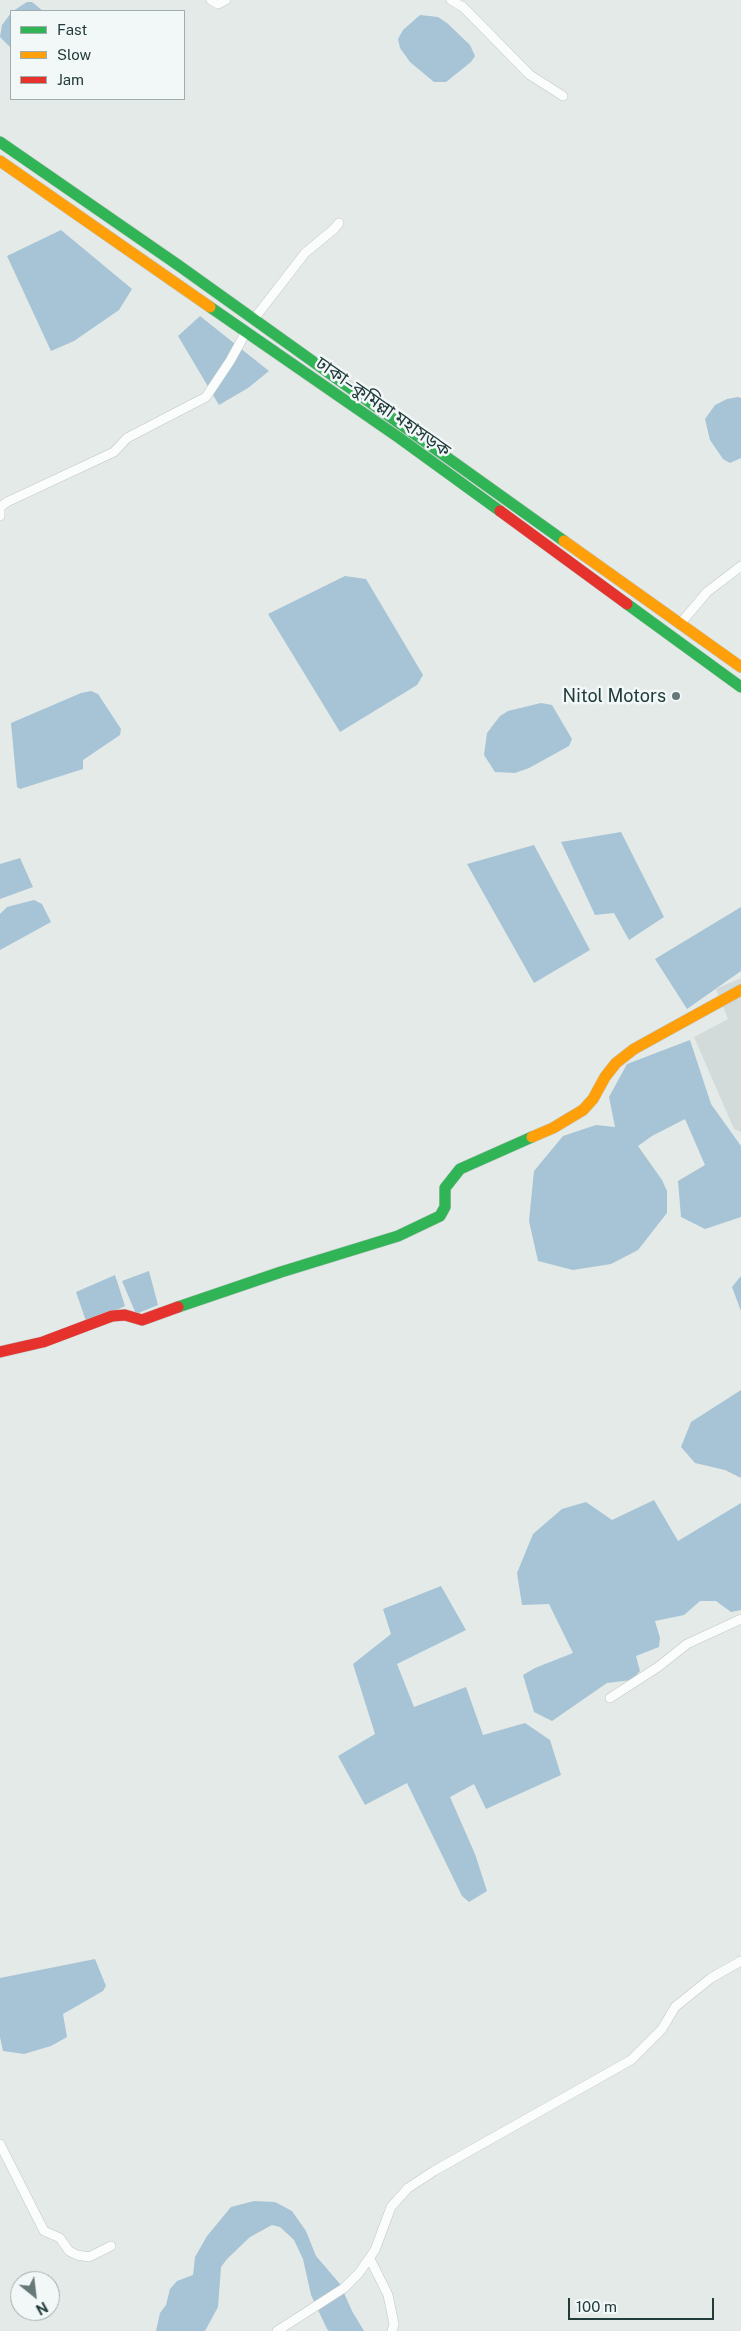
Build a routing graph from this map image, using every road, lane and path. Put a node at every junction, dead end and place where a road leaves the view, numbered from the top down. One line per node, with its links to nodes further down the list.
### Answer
1 (211, 0): 2 (street)
2 (226, 0)
3 (451, 0): 4 (street)
4 (563, 96)
5 (0, 142): 8 (main road, ঢাকা–কুমিল্লা মহাসড়ক)
6 (0, 161): 9 (main road, ঢাকা–কুমিল্লা মহাসড়ক)
7 (339, 223): 8 (street)
8 (254, 319): 12 (main road, ঢাকা–কুমিল্লা মহাসড়ক)
9 (246, 332): 10 (street); 14 (main road, ঢাকা–কুমিল্লা মহাসড়ক)
10 (0, 516)
11 (741, 566): 12 (street)
12 (680, 624): 13 (main road, ঢাকা–কুমিল্লা মহাসড়ক)
13 (741, 667)
14 (741, 687)
15 (741, 990): 16 (main road)
16 (0, 1352)
17 (741, 1619): 18 (street)
18 (610, 1698)
19 (741, 1961): 22 (street)
20 (0, 2144): 21 (street)
21 (111, 2246)
22 (370, 2260): 23 (street); 24 (street)
23 (277, 2331)
24 (392, 2331)

